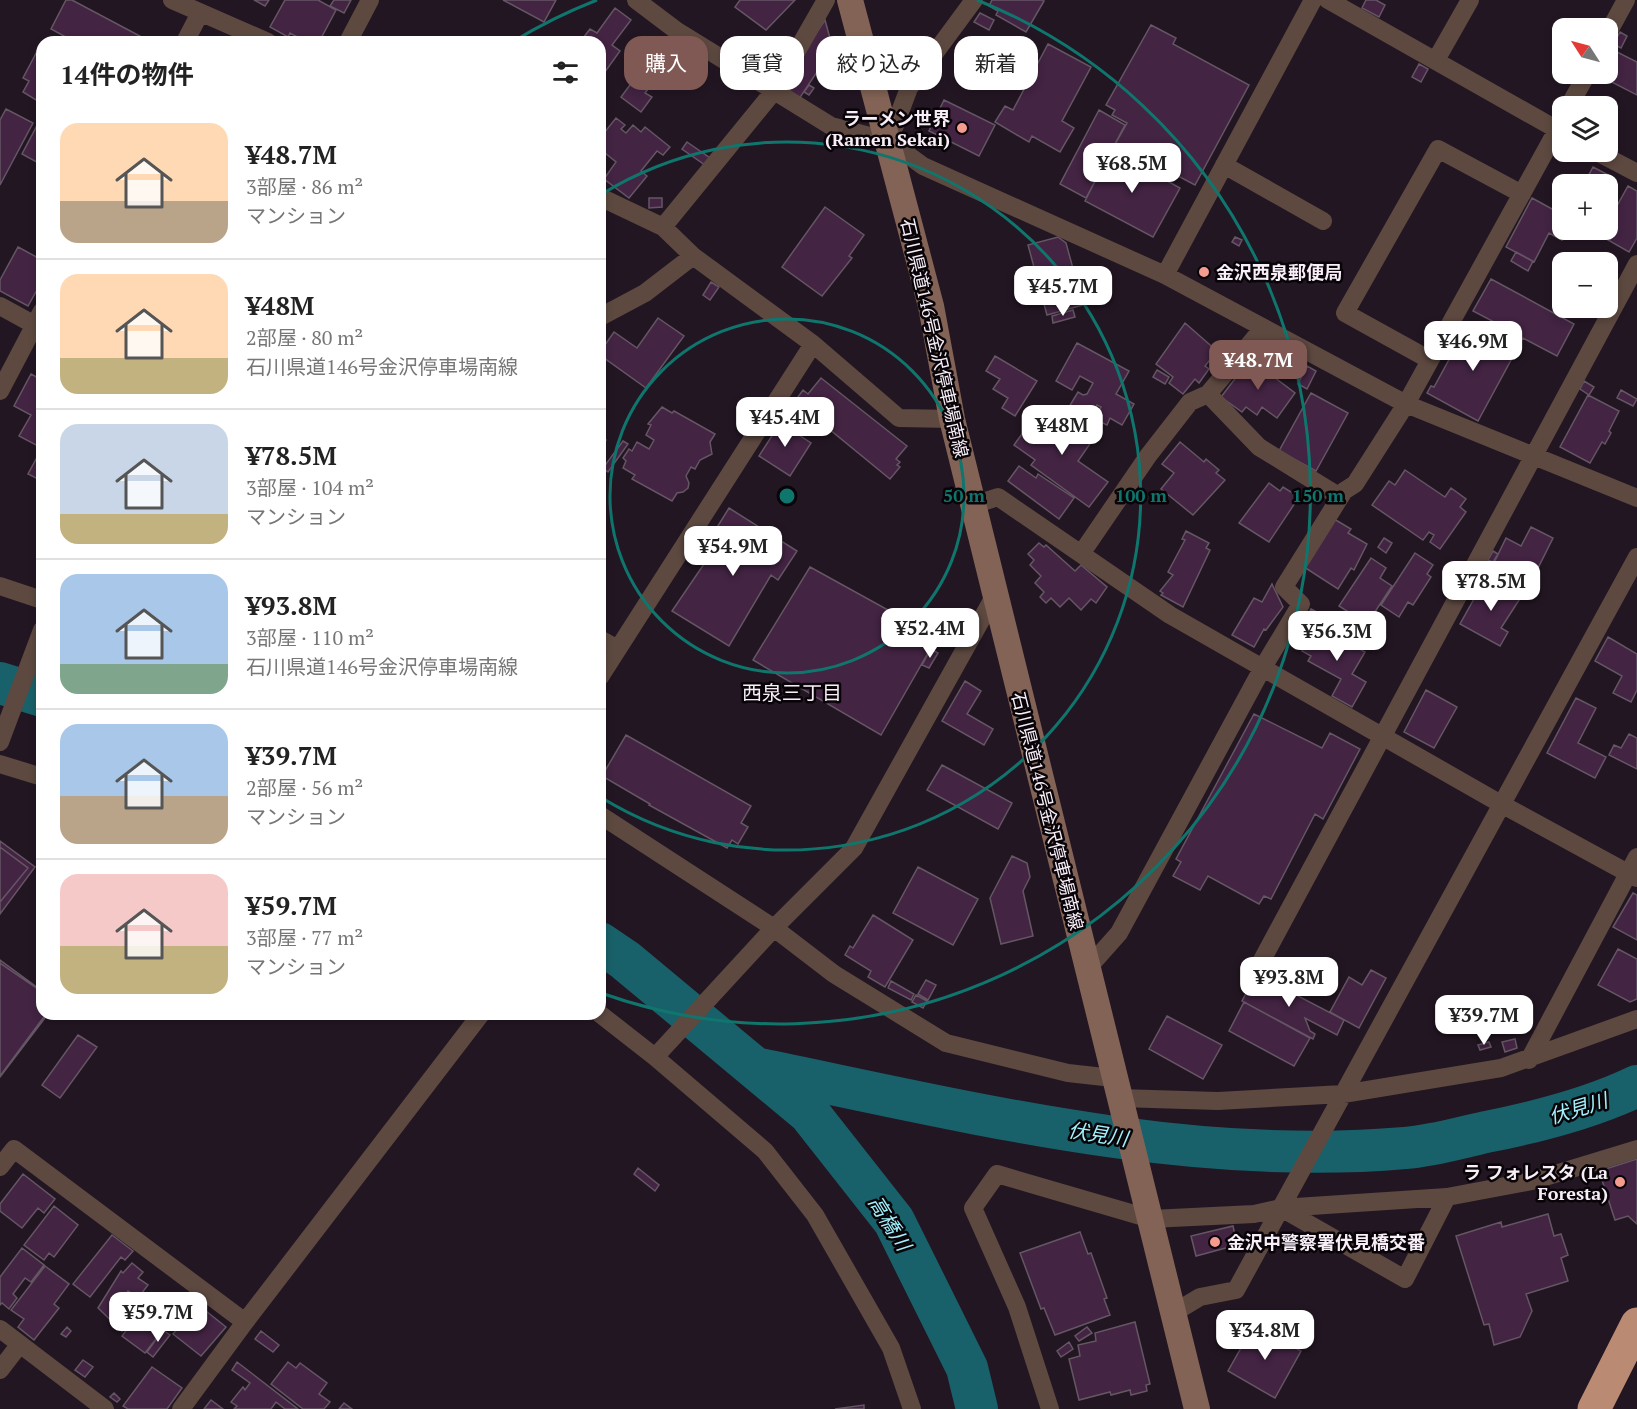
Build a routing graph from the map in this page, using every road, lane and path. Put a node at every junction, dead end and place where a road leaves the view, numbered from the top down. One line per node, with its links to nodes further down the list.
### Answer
1 (172, 0): 11 (street)
2 (370, 0): 15 (street)
3 (636, 0): 17 (street)
4 (826, 0): 17 (street)
5 (850, 0): 19 (main road, 石川県道146号金沢停車場南線)
6 (974, 0): 19 (street)
7 (1313, 0): 22 (street)
8 (1328, 0): 16 (street)
9 (1470, 0): 16 (street)
10 (1626, 0): 12 (street)
11 (200, 12): 13 (street); 14 (street)
12 (1616, 18)
13 (188, 36)
14 (254, 36)
15 (351, 36)
16 (1436, 60): 18 (street)
17 (774, 91): 19 (street); 27 (street)
18 (1552, 122)
19 (889, 141): 30 (street); 41 (main road, 石川県道146号金沢停車場南線)
20 (1552, 142): 24 (street)
21 (1616, 162): 23 (street)
22 (1224, 165): 26 (street); 30 (street)
23 (1637, 173)
24 (1521, 194): 37 (street); 37 (street)
25 (606, 200): 27 (street)
26 (1323, 221)
27 (663, 227): 28 (street)
28 (693, 256): 32 (street); 36 (street)
29 (1637, 264): 42 (street)
30 (1165, 275): 34 (street)
31 (0, 306): 33 (street)
32 (606, 314)
33 (36, 320)
34 (1263, 328): 39 (street); 40 (street)
35 (36, 329): 38 (street)
36 (813, 344): 41 (street); 53 (street)
37 (1430, 360): 40 (street)
38 (0, 392)
39 (1208, 394): 43 (street); 46 (street)
40 (1406, 404): 42 (street); 43 (street)
41 (952, 419): 45 (main road, 石川県道146号金沢停車場南線)
42 (1531, 456): 44 (street); 56 (street)
43 (1340, 497): 55 (street)
44 (1637, 498)
45 (973, 505): 46 (street); 49 (main road, 石川県道146号金沢停車場南線)
46 (1081, 554): 55 (street)
47 (1637, 557): 60 (street)
48 (0, 586): 50 (street)
49 (995, 595): 63 (street); 65 (main road, 石川県道146号金沢停車場南線)
50 (36, 598)
51 (606, 642): 53 (street)
52 (36, 646): 57 (street)
53 (618, 649): 54 (street)
54 (606, 667)
55 (1262, 669): 56 (street); 65 (street)
56 (1383, 738): 60 (street); 64 (street)
57 (0, 742)
58 (0, 764): 59 (street)
59 (36, 775)
60 (1501, 804): 62 (street); 72 (street)
61 (606, 819): 63 (street)
62 (1634, 869): 70 (street)
63 (770, 931): 69 (street); 71 (street)
64 (1261, 962)
65 (1087, 969): 71 (main road, 石川県道146号金沢停車場南線)
66 (606, 1018): 69 (street)
67 (1637, 1019): 70 (street)
68 (476, 1020): 79 (street)
69 (660, 1052): 86 (street)
70 (1529, 1060): 72 (street)
71 (1116, 1088): 72 (street); 77 (main road, 石川県道146号金沢停車場南線)
72 (1344, 1094): 76 (street)
73 (1637, 1149): 75 (street)
74 (0, 1167): 79 (street)
75 (1447, 1197): 76 (street); 76 (street)
76 (1286, 1202): 77 (street); 78 (street)
77 (1151, 1219): 78 (main road); 87 (street)
78 (1175, 1312): 88 (main road)
79 (245, 1322): 85 (street)
80 (0, 1329): 82 (street)
81 (1635, 1333): 89 (highway)
82 (20, 1344): 83 (street); 84 (street)
83 (0, 1370)
84 (105, 1409)
85 (181, 1409)
86 (912, 1409)
87 (1050, 1409)
88 (1197, 1409)
89 (1594, 1409)

